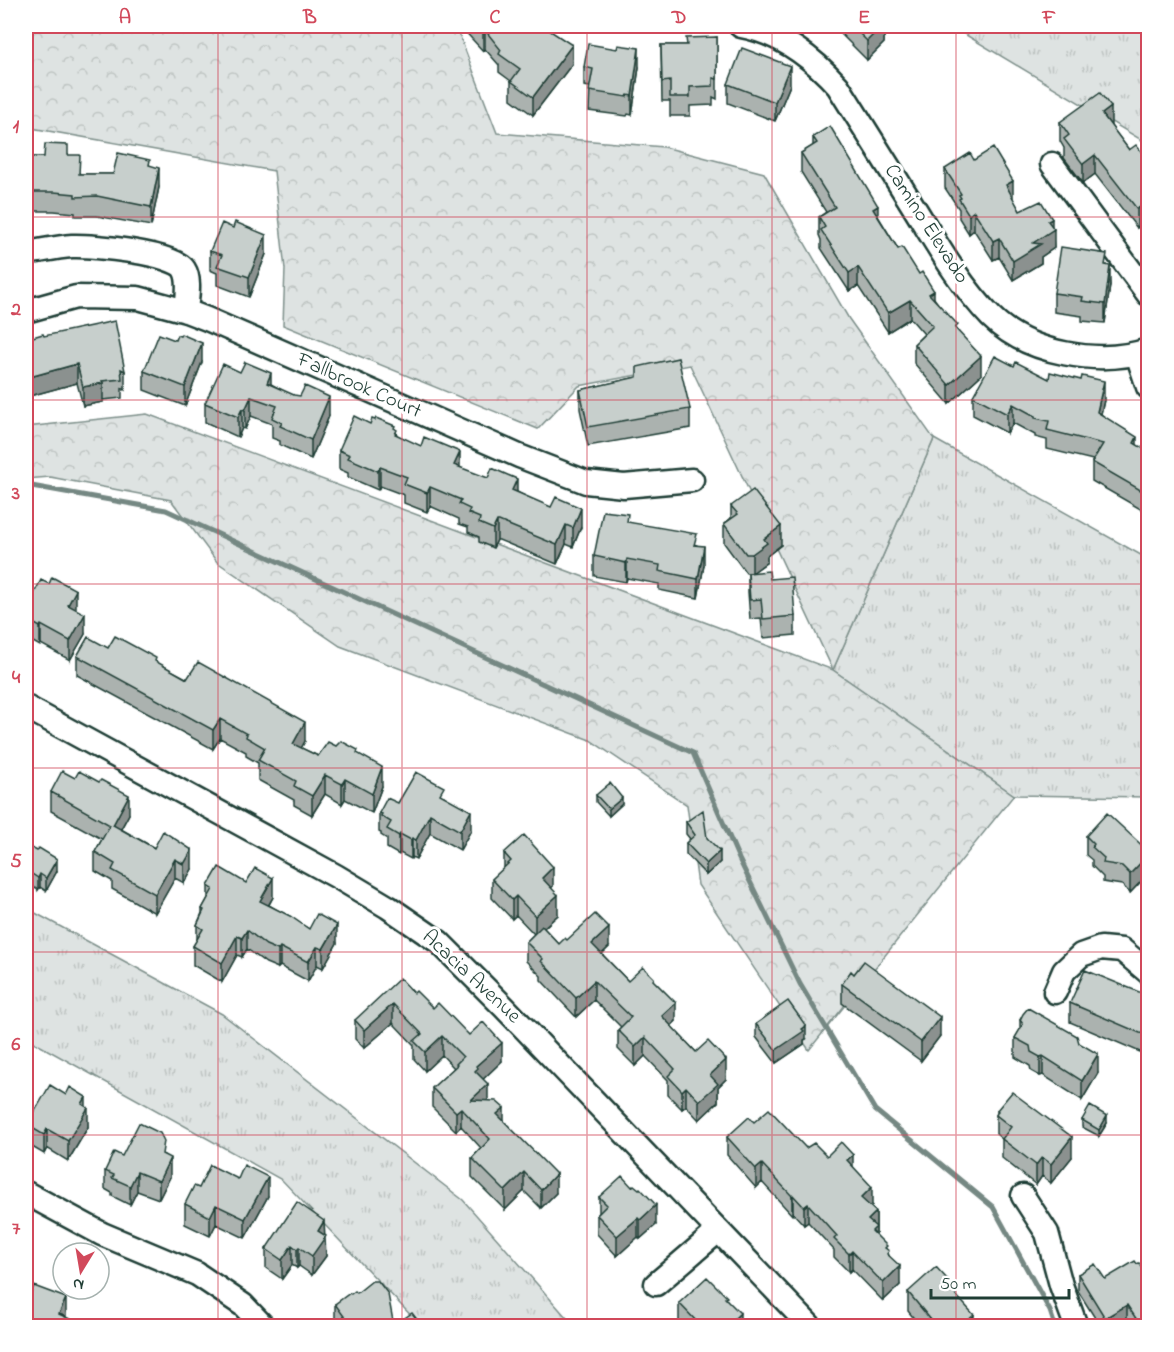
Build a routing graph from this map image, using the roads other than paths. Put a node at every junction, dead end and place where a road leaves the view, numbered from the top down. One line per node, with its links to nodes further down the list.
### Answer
1 (741, 26): 7 (street, Camino Elevado)
2 (1052, 164): 4 (street)
3 (26, 254): 6 (street)
4 (1149, 294)
5 (26, 311): 6 (street, Fallbrook Court)
6 (186, 311): 9 (street, Fallbrook Court)
7 (1143, 352): 8 (street)
8 (1149, 387)
9 (692, 480)
10 (26, 707): 15 (street, Acacia Avenue)
11 (1149, 972): 12 (street)
12 (1056, 992)
13 (26, 1193): 17 (street)
14 (1023, 1196): 19 (street)
15 (718, 1231): 16 (street); 18 (street, Acacia Avenue)
16 (656, 1284)
17 (263, 1326)
18 (810, 1326)
19 (1076, 1326)

